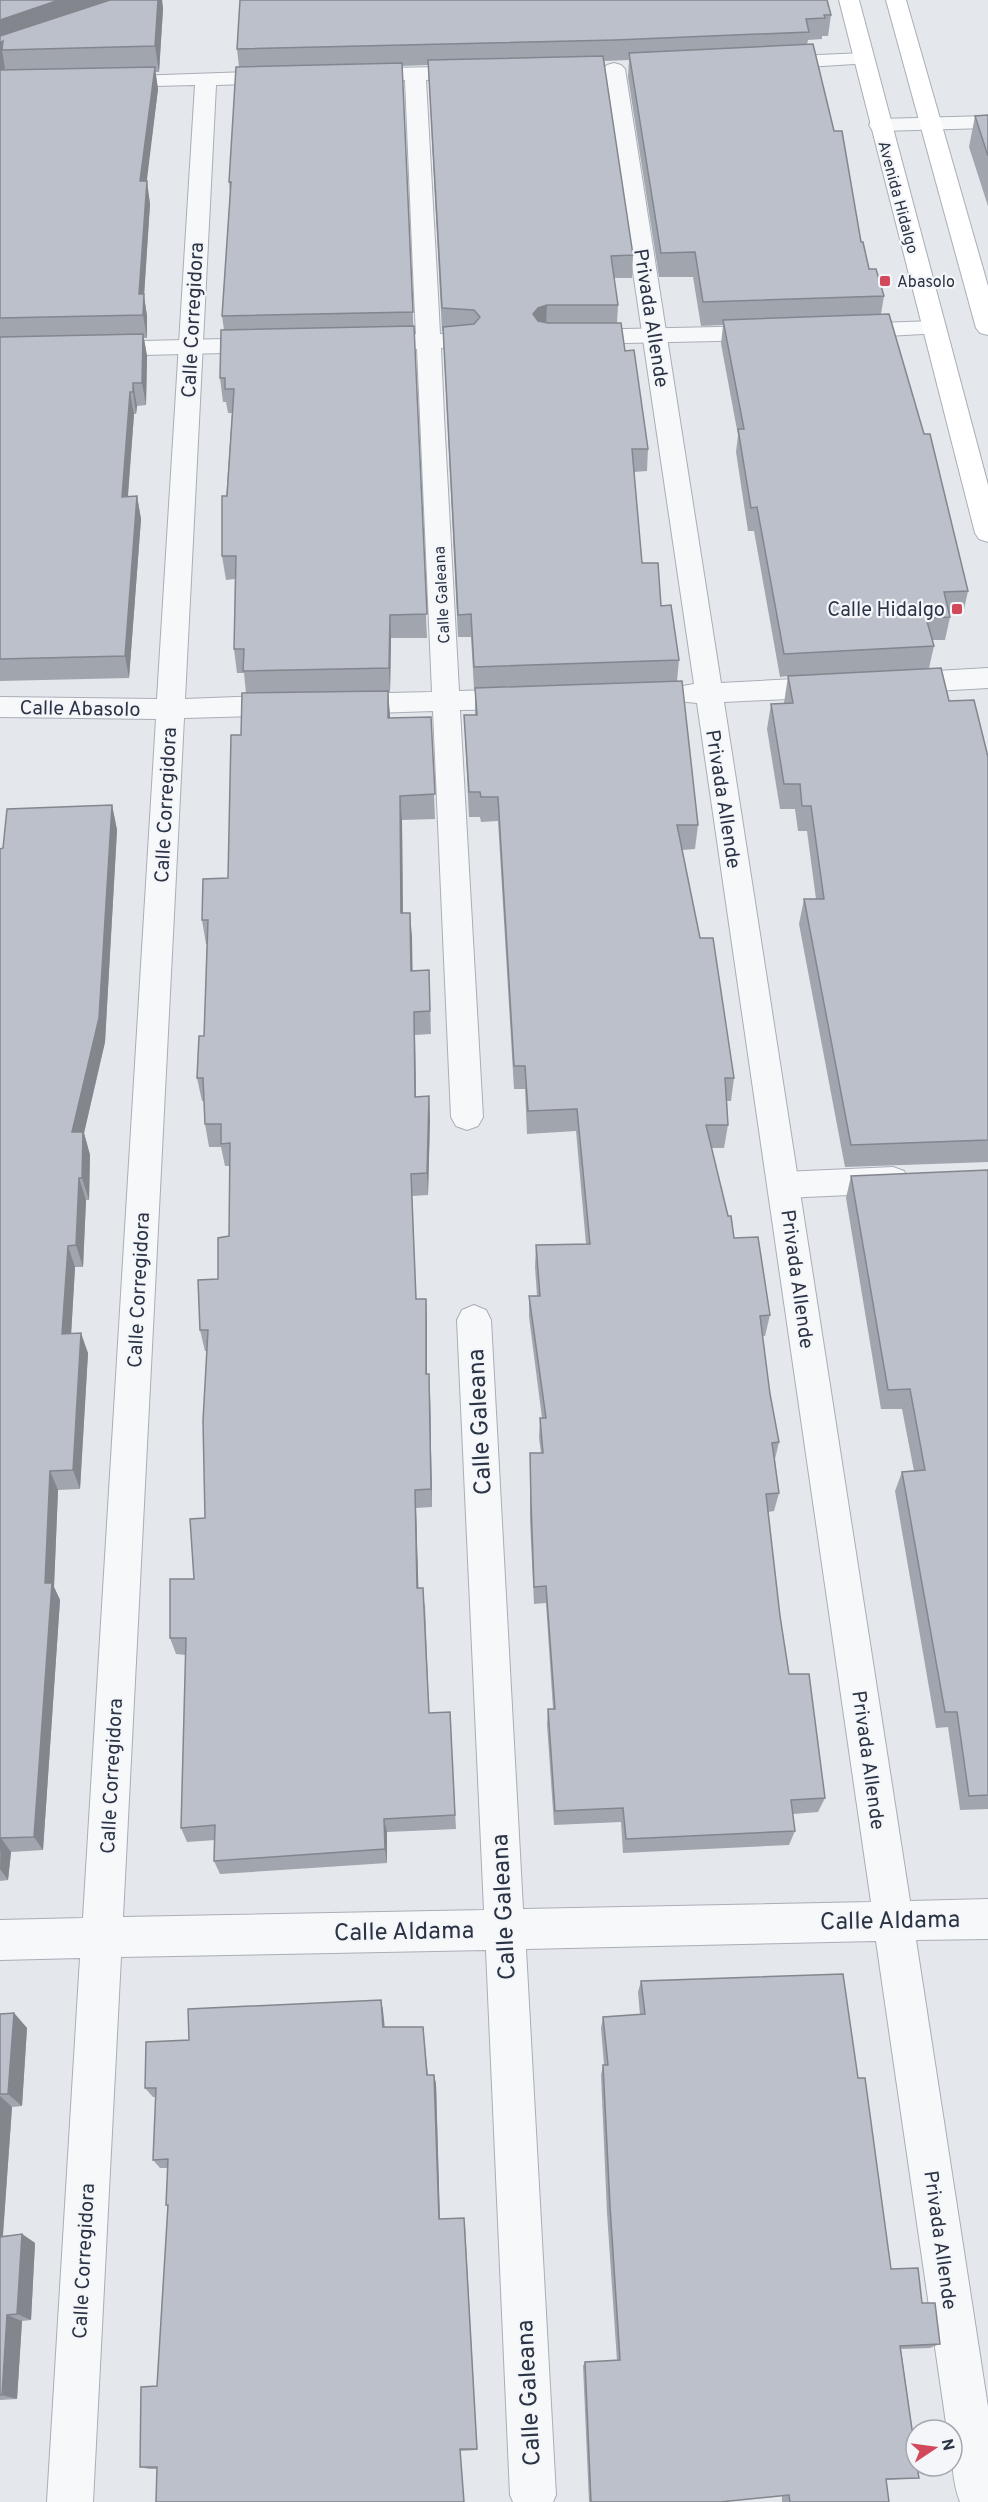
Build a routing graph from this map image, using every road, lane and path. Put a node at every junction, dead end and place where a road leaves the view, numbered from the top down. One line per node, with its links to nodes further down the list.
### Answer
1 (849, 0): 3 (main road, Avenida Hidalgo)
2 (896, 0): 13 (main road)
3 (864, 59): 4 (street); 14 (main road, Avenida Hidalgo)
4 (757, 63)
5 (614, 69): 20 (street, Privada Allende)
6 (497, 72): 7 (street)
7 (415, 73): 8 (street); 22 (street, Calle Galeana)
8 (334, 75)
9 (299, 76): 10 (street)
10 (206, 78): 11 (street); 25 (street, Calle Corregidora)
11 (92, 82)
12 (988, 122): 13 (street)
13 (930, 123): 14 (street); 16 (main road)
14 (880, 125): 15 (main road, Avenida Hidalgo)
15 (934, 328): 17 (street); 27 (main road, Avenida Hidalgo)
16 (988, 328)
17 (829, 331)
18 (794, 332): 20 (street)
19 (559, 337): 20 (street)
20 (654, 337): 29 (street, Privada Allende)
21 (466, 340): 22 (street)
22 (429, 341): 23 (street); 32 (street, Calle Galeana)
23 (345, 343)
24 (286, 345): 25 (street)
25 (190, 347): 26 (street); 34 (street, Calle Corregidora)
26 (83, 349)
27 (988, 533)
28 (988, 678): 29 (street)
29 (708, 694): 30 (street); 37 (street, Privada Allende)
30 (660, 695)
31 (542, 698): 32 (street, Calle Abasolo)
32 (446, 701): 34 (street, Calle Abasolo); 35 (street, Calle Galeana)
33 (0, 707): 34 (street, Calle Abasolo)
34 (170, 709): 42 (street, Calle Corregidora)
35 (467, 1118)
36 (920, 1179): 37 (street)
37 (784, 1185): 40 (street, Privada Allende)
38 (474, 1320): 41 (street, Calle Galeana)
39 (988, 1919): 40 (street, Calle Aldama)
40 (893, 1920): 41 (street, Calle Aldama); 44 (street, Privada Allende)
41 (504, 1929): 42 (street, Calle Aldama); 45 (street, Calle Galeana)
42 (102, 1939): 43 (street, Calle Aldama); 46 (street, Calle Corregidora)
43 (0, 1940)
44 (978, 2490)
45 (533, 2495)
46 (70, 2502)

